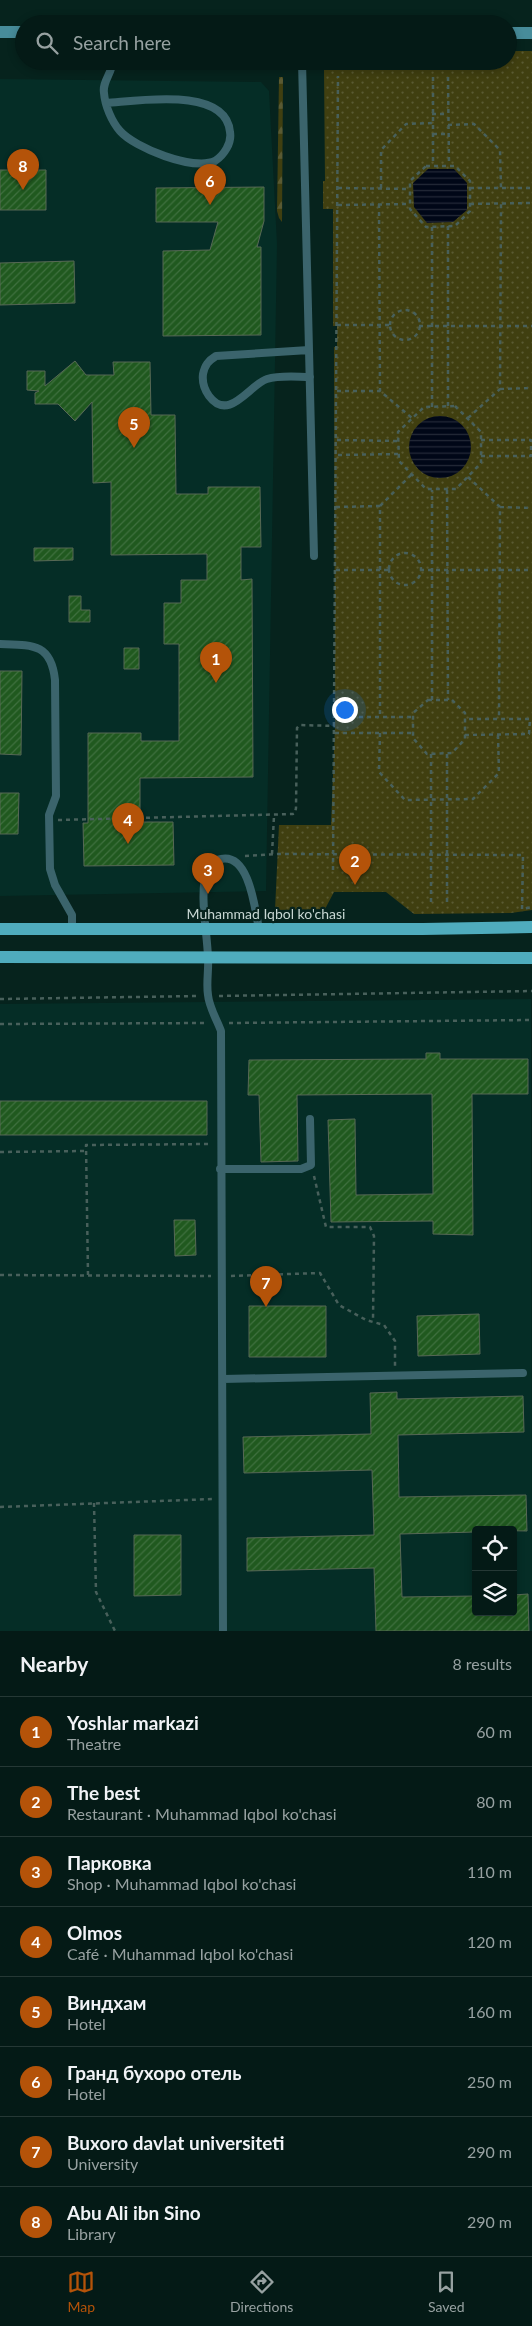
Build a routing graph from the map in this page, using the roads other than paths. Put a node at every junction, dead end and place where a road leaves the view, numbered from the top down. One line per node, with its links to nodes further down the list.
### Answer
1 (0, 32): 2 (street)
2 (15, 32)
3 (517, 33): 4 (street)
4 (532, 33)
5 (112, 70): 7 (lane)
6 (302, 70): 8 (lane)
7 (106, 103): 7 (lane)
8 (309, 350): 9 (lane); 9 (lane)
9 (310, 377): 10 (lane)
10 (314, 556)
11 (0, 644): 16 (lane)
12 (532, 921): 14 (main road)
13 (532, 926): 14 (main road, Muhammad Iqbol ko'chasi)
14 (519, 927): 17 (main road, Muhammad Iqbol ko'chasi)
15 (0, 929): 16 (main road, Muhammad Iqbol ko'chasi)
16 (72, 929): 18 (main road, Muhammad Iqbol ko'chasi)
17 (259, 929): 18 (main road, Muhammad Iqbol ko'chasi); 18 (lane)
18 (207, 930): 20 (lane)
19 (0, 957): 20 (main road)
20 (208, 958): 21 (main road); 23 (lane)
21 (531, 958)
22 (310, 1119): 23 (lane)
23 (220, 1168): 25 (lane)
24 (523, 1373): 25 (lane)
25 (223, 1379): 26 (lane)
26 (223, 1631)

